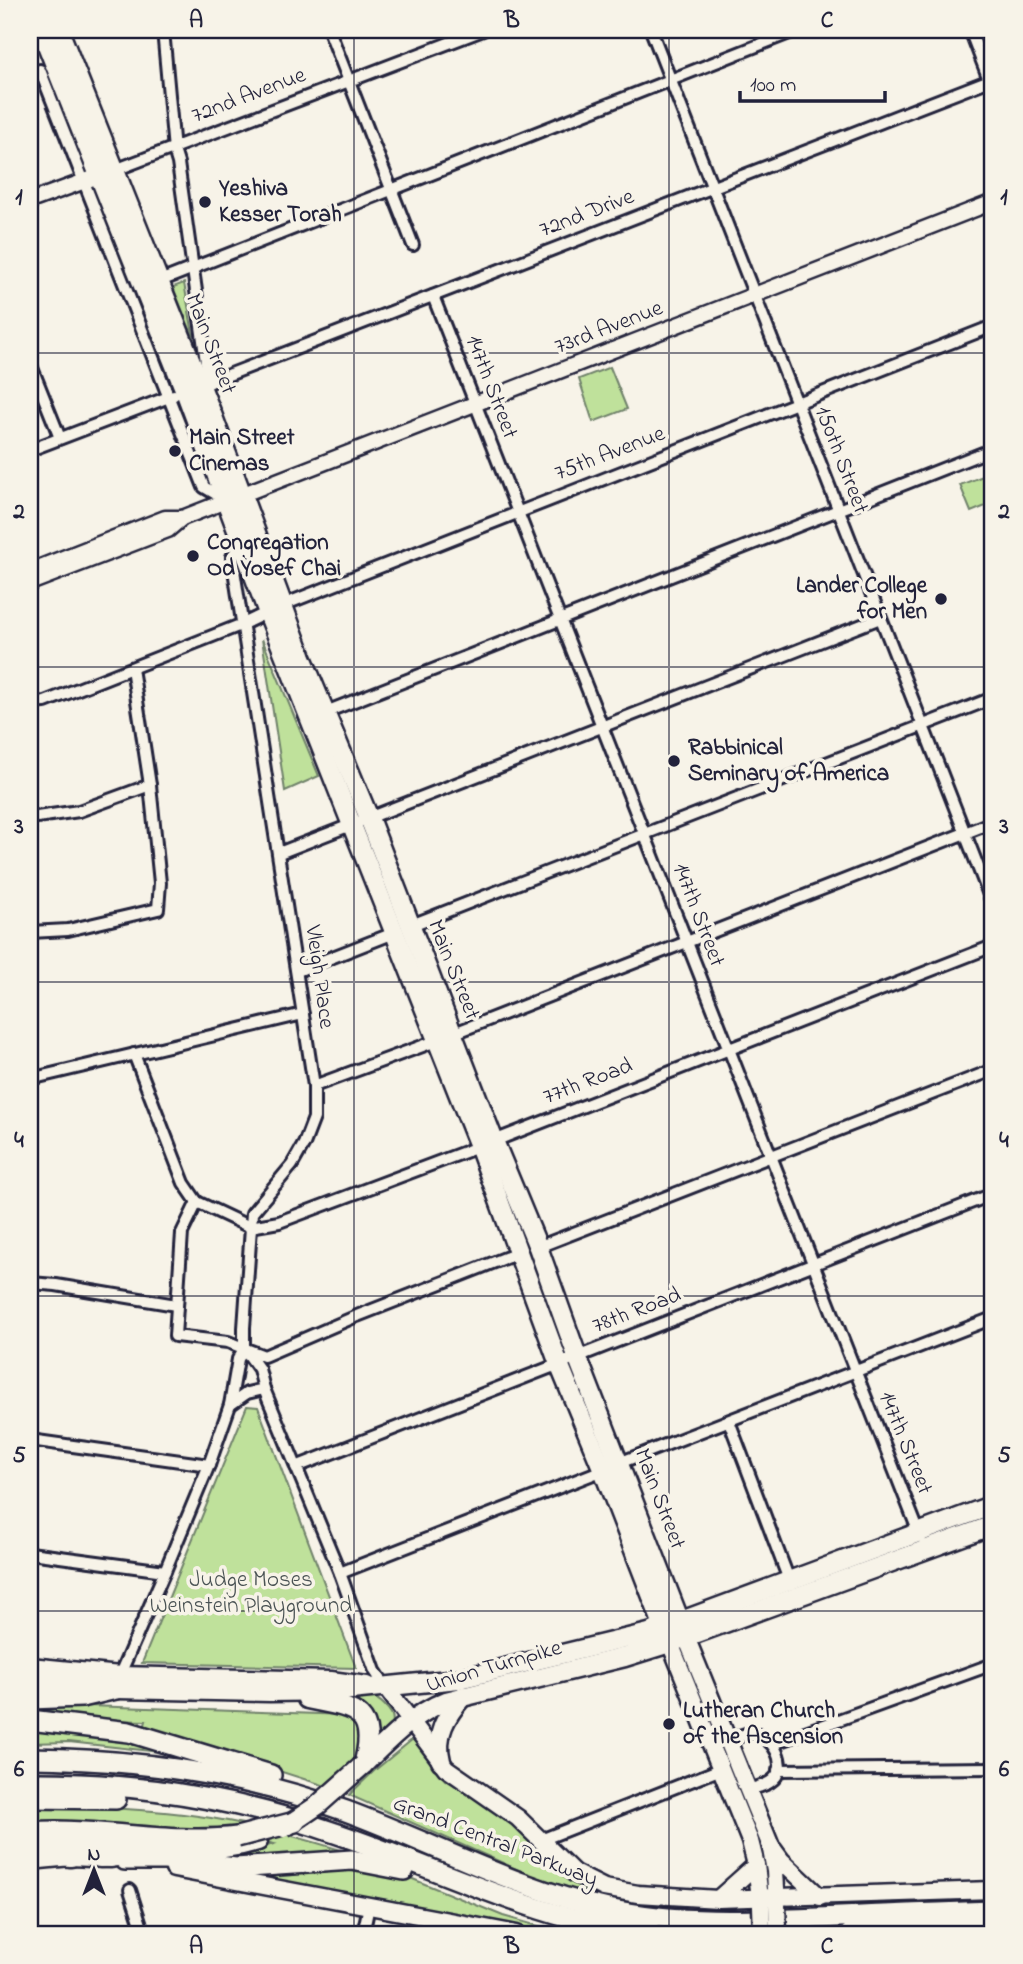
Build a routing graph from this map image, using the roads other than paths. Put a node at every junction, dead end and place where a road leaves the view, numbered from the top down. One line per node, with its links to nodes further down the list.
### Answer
1 (41, 30): 9 (main road, Main Street)
2 (59, 30): 14 (main road, Main Street)
3 (164, 30): 13 (street)
4 (329, 30): 11 (street)
5 (483, 30): 11 (street, 72nd Avenue)
6 (651, 30): 10 (street, 150th Street)
7 (797, 30): 10 (street)
8 (970, 30): 12 (street)
9 (41, 69): 14 (main road, Main Street)
10 (671, 80): 15 (street, 150th Street); 16 (street)
11 (350, 82): 13 (street, 72nd Avenue); 16 (street)
12 (991, 85): 15 (street, 72nd Drive)
13 (174, 149): 14 (street, 72nd Avenue); 20 (street)
14 (99, 175): 17 (street, 72nd Avenue); 21 (main road, Main Street); 26 (main road, Main Street)
15 (712, 188): 22 (street, 72nd Drive); 23 (street, 150th Street)
16 (392, 190): 19 (street); 20 (street)
17 (30, 201)
18 (993, 202): 23 (street, 73rd Avenue)
19 (413, 245)
20 (193, 267): 21 (street); 26 (street)
21 (160, 281): 26 (main road, Main Street)
22 (433, 296): 26 (street, 72nd Drive); 28 (street, 147th Street)
23 (754, 296): 27 (street, 150th Street); 28 (street, 73rd Avenue)
24 (993, 326): 27 (street, 75th Avenue)
25 (30, 363): 29 (street)
26 (191, 389): 29 (street, 72nd Drive); 32 (main road, Main Street); 32 (street, Main Street)
27 (797, 403): 33 (street, 150th Street); 34 (street, 75th Avenue)
28 (475, 404): 32 (street, 73rd Avenue); 34 (street, 147th Street)
29 (60, 438): 31 (street, 72nd Drive)
30 (993, 449): 33 (street)
31 (30, 450)
32 (234, 498): 35 (street, 73rd Avenue); 36 (main road, Main Street); 39 (main road, Main Street)
33 (839, 510): 40 (street, 150th Street); 41 (street)
34 (518, 512): 39 (street, 75th Avenue); 41 (street, 147th Street)
35 (182, 518): 37 (street, 73rd Avenue); 38 (street, 73rd Avenue)
36 (242, 541): 39 (main road, Main Street); 42 (street, Vleigh Place)
37 (30, 571)
38 (30, 583)
39 (275, 609): 42 (street, 75th Avenue); 46 (main road, Main Street); 53 (main road, Main Street)
40 (880, 618): 47 (street, 150th Street); 48 (street)
41 (560, 620): 46 (street); 48 (street, 147th Street)
42 (243, 624): 43 (street, 75th Avenue); 56 (street, Vleigh Place)
43 (132, 668): 45 (street, 75th Avenue); 49 (street)
44 (993, 698): 47 (street)
45 (30, 703)
46 (326, 712): 51 (main road, Main Street)
47 (923, 725): 54 (street, 150th Street); 55 (street)
48 (602, 727): 51 (street); 55 (street, 147th Street)
49 (149, 785): 50 (street); 59 (street)
50 (30, 818)
51 (369, 818): 53 (street); 58 (main road, Main Street)
52 (993, 822): 54 (street)
53 (351, 825): 56 (street); 58 (main road, Main Street)
54 (965, 833): 57 (street, 150th Street); 60 (street)
55 (644, 835): 58 (street); 60 (street, 147th Street)
56 (279, 853): 62 (street, Vleigh Place)
57 (993, 905)
58 (402, 930): 62 (street); 64 (main road, Main Street)
59 (30, 932)
60 (686, 942): 64 (street); 65 (street, 147th Street)
61 (993, 946): 65 (street, 77th Road)
62 (297, 971): 63 (street, Vleigh Place)
63 (303, 1014): 66 (street); 69 (street, Vleigh Place)
64 (444, 1037): 69 (street); 70 (main road, Main Street)
65 (728, 1049): 70 (street, 77th Road); 71 (street, 147th Street)
66 (134, 1054): 68 (street); 73 (street)
67 (993, 1070): 71 (street)
68 (30, 1079)
69 (314, 1086): 74 (street, Vleigh Place)
70 (486, 1144): 74 (street, 77th Road); 75 (main road, Main Street); 76 (main road, Main Street)
71 (770, 1157): 75 (street); 77 (street, 147th Street)
72 (993, 1194): 77 (street, 78th Road)
73 (197, 1202): 74 (street); 79 (street)
74 (250, 1227): 81 (street, Vleigh Place)
75 (538, 1247): 82 (main road, Main Street)
76 (518, 1253): 81 (street); 83 (main road, Main Street)
77 (812, 1265): 82 (street, 78th Road); 84 (street, 147th Street)
78 (30, 1283): 79 (street)
79 (176, 1305): 81 (street)
80 (993, 1318): 84 (street)
81 (244, 1349): 85 (street); 86 (street, Vleigh Place)
82 (577, 1356): 83 (street, 78th Road); 91 (main road, Main Street)
83 (559, 1364): 90 (street, 78th Road); 91 (main road, Main Street)
84 (854, 1372): 87 (street); 94 (street, 147th Street)
85 (264, 1389): 86 (street); 90 (street)
86 (230, 1405): 89 (street, Vleigh Place)
87 (729, 1421): 91 (street); 98 (street)
88 (30, 1440): 89 (street)
89 (209, 1465): 96 (street, Vleigh Place)
90 (296, 1467): 97 (street)
91 (611, 1467): 97 (street); 99 (main road, Main Street)
92 (993, 1505): 94 (main road, Union Turnpike)
93 (993, 1525): 94 (main road, Union Turnpike)
94 (922, 1541): 98 (main road, Union Turnpike); 99 (main road, Union Turnpike)
95 (30, 1553): 96 (street)
96 (165, 1571): 103 (street, Vleigh Place)
97 (340, 1573): 105 (street)
98 (789, 1580): 99 (main road, Union Turnpike)
99 (675, 1631): 104 (main road, Union Turnpike); 107 (main road, Union Turnpike); 112 (main road, Main Street); 118 (main road, Main Street)
100 (993, 1664): 113 (street)
101 (30, 1665): 103 (street, Union Turnpike)
102 (30, 1680): 103 (main road, Union Turnpike)
103 (118, 1682): 105 (street, Union Turnpike); 106 (main road, Union Turnpike); 108 (highway)
104 (429, 1682): 105 (main road, Union Turnpike); 109 (main road)
105 (385, 1686): 106 (main road, Union Turnpike); 111 (main road, Grand Central Parkway)
106 (270, 1692): 116 (main road)
107 (463, 1696): 109 (main road, Union Turnpike); 115 (main road)
108 (30, 1699)
109 (433, 1706): 111 (main road, Union Turnpike)
110 (30, 1720): 124 (highway)
111 (411, 1721): 115 (main road, Grand Central Parkway); 116 (main road, Union Turnpike)
112 (729, 1741): 113 (street); 121 (main road, Main Street)
113 (772, 1744): 119 (street)
114 (31, 1758): 124 (highway, Grand Central Parkway)
115 (441, 1761): 126 (main road, Grand Central Parkway)
116 (363, 1765): 123 (main road, Union Turnpike, bridge)
117 (993, 1768): 119 (street)
118 (721, 1769): 126 (street); 136 (main road, Main Street)
119 (778, 1770): 121 (street)
120 (30, 1783): 133 (highway, Grand Central Parkway)
121 (749, 1790): 128 (main road, Main Street)
122 (30, 1798): 133 (highway)
123 (295, 1822): 125 (highway, bridge); 129 (main road, Union Turnpike, bridge)
124 (380, 1825): 145 (highway, Grand Central Parkway)
125 (30, 1832)
126 (541, 1840): 141 (main road, Grand Central Parkway)
127 (30, 1843): 129 (main road, Union Turnpike)
128 (770, 1844): 140 (main road); 142 (main road, Main Street)
129 (215, 1850): 132 (main road)
130 (30, 1852): 131 (main road)
131 (72, 1857): 132 (main road); 135 (main road)
132 (100, 1858): 134 (main road)
133 (404, 1859): 138 (highway, Grand Central Parkway)
134 (125, 1860): 138 (highway); 144 (main road)
135 (30, 1861)
136 (756, 1865): 141 (main road); 143 (main road, Main Street)
137 (130, 1890): 147 (street)
138 (490, 1890): 150 (highway, Grand Central Parkway)
139 (993, 1890): 140 (main road, Grand Central Parkway)
140 (820, 1896): 142 (main road, Grand Central Parkway)
141 (718, 1899): 143 (main road, Grand Central Parkway)
142 (777, 1901): 143 (main road, Grand Central Parkway); 152 (main road, Main Street, bridge)
143 (760, 1902): 151 (main road, Main Street, bridge)
144 (369, 1906): 148 (street); 149 (main road)
145 (993, 1911)
146 (993, 1929): 153 (highway)
147 (144, 1934)
148 (363, 1934)
149 (517, 1934)
150 (652, 1934)
151 (761, 1934)
152 (778, 1934)
153 (850, 1934)

